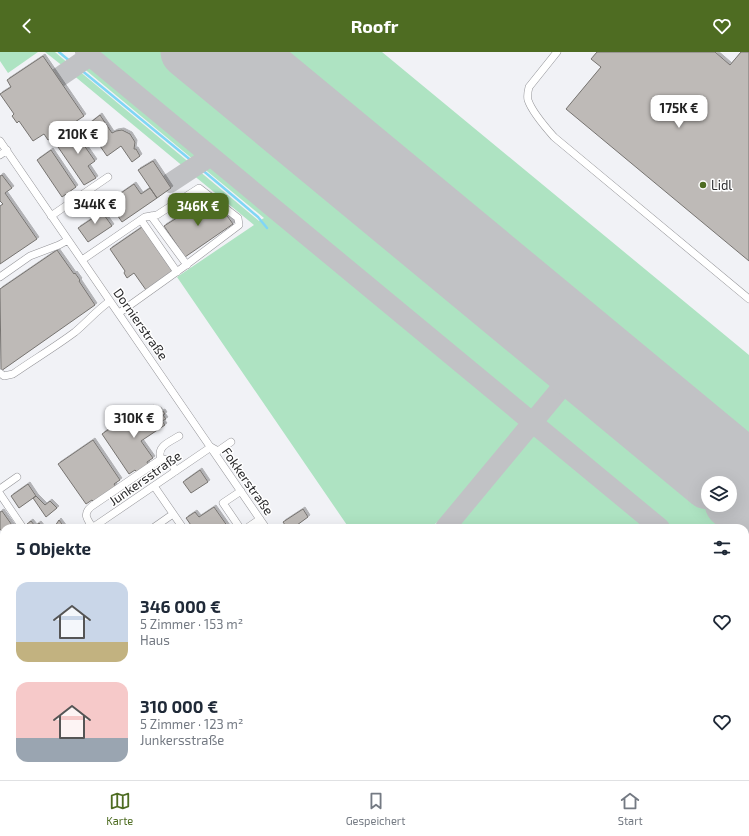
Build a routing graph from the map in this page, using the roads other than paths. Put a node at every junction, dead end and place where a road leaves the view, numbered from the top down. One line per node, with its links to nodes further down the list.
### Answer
1 (557, 52): 14 (street)
2 (0, 141): 3 (street, Dornierstraße)
3 (7, 150): 4 (street); 6 (street, Dornierstraße)
4 (0, 155)
5 (108, 177): 6 (street)
6 (51, 216): 9 (street, Dornierstraße)
7 (151, 216): 8 (street); 11 (street); 11 (street)
8 (141, 220): 10 (street); 12 (street)
9 (68, 240): 10 (street, Dornierstraße); 13 (street)
10 (82, 260): 15 (street, Dornierstraße)
11 (187, 265): 12 (street)
12 (177, 272): 16 (street)
13 (0, 277)
14 (749, 298)
15 (110, 301): 16 (street, Dornierstraße); 17 (street)
16 (119, 313): 20 (street, Dornierstraße)
17 (0, 373)
18 (179, 436): 21 (street)
19 (231, 442): 20 (street)
20 (210, 447): 22 (street, Junkersstraße); 26 (street, Fokkerstraße)
21 (161, 459): 22 (street); 31 (street)
22 (176, 471): 24 (street, Junkersstraße)
23 (17, 478): 25 (street)
24 (154, 486): 28 (street); 32 (street, Junkersstraße)
25 (0, 489)
26 (241, 491): 29 (street, Fokkerstraße); 35 (street)
27 (0, 494): 30 (street)
28 (173, 514): 33 (street); 34 (street)
29 (260, 519): 36 (street); 37 (street, Fokkerstraße)
30 (20, 524)
31 (92, 524)
32 (100, 524)
33 (159, 524)
34 (180, 524)
35 (237, 524)
36 (253, 524)
37 (263, 524)

